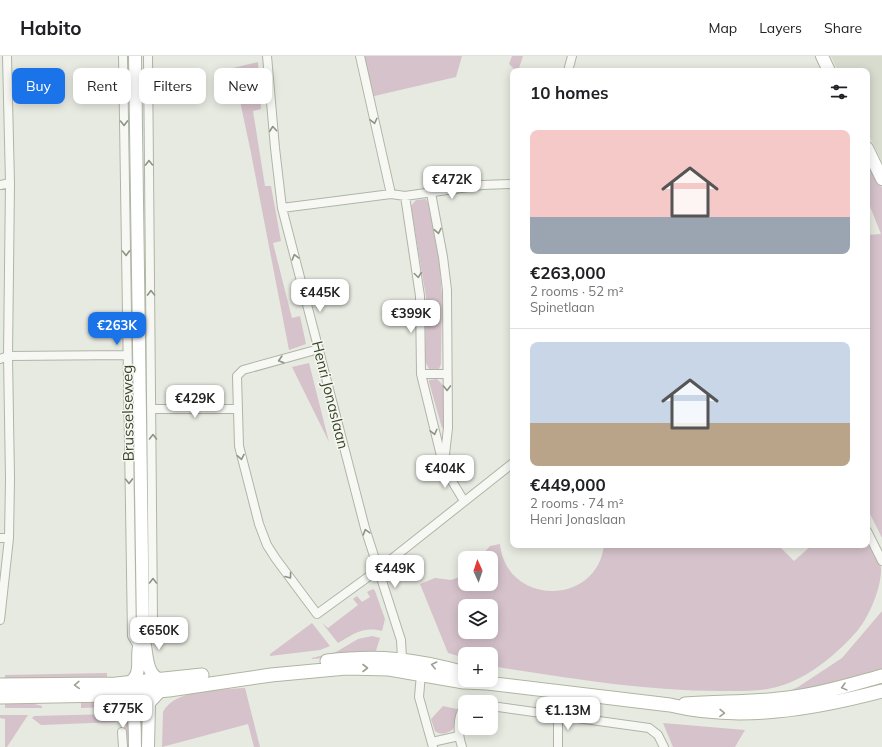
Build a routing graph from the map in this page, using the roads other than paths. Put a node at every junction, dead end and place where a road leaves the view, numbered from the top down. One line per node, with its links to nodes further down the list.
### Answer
1 (7, 56): 13 (street)
2 (123, 56): 21 (street, Brusselseweg, one-way to 21)
3 (135, 56): 37 (street, Brusselseweg)
4 (148, 56): 26 (street, Brusselseweg, one-way to 4)
5 (267, 56): 19 (street, Henri Jonaslaan, one-way to 5)
6 (360, 56): 17 (street, one-way to 17)
7 (572, 56): 9 (street)
8 (822, 56): 10 (street)
9 (569, 68)
10 (828, 68)
11 (870, 154): 12 (street)
12 (882, 179)
13 (10, 183): 15 (street); 22 (street)
14 (510, 184): 16 (street)
15 (0, 185)
16 (431, 192): 18 (street); 25 (street, one-way to 25)
17 (391, 194): 18 (street); 19 (street)
18 (405, 196): 24 (street, one-way to 24)
19 (282, 208): 20 (street, Henri Jonaslaan, one-way to 19)
20 (318, 349): 27 (street, one-way to 27); 35 (street, Henri Jonaslaan, one-way to 20)
21 (127, 355): 22 (street); 37 (street, Brusselseweg, one-way to 37)
22 (8, 356): 23 (street); 33 (street)
23 (0, 359)
24 (421, 374): 25 (street); 29 (street, one-way to 29)
25 (447, 374): 29 (street, one-way to 29)
26 (153, 409): 27 (street); 37 (street, Brusselseweg, one-way to 26)
27 (237, 409): 35 (street, one-way to 35)
28 (510, 465): 30 (street)
29 (444, 468): 30 (street)
30 (464, 500): 35 (street)
31 (870, 537): 34 (street)
32 (0, 538): 33 (street)
33 (9, 538): 36 (street)
34 (882, 561)
35 (379, 569): 38 (street, Henri Jonaslaan)
36 (0, 620)
37 (142, 639): 44 (street, Brusselseweg); 47 (street, Brusselseweg)
38 (402, 659): 39 (main road); 40 (main road, one-way to 38)
39 (270, 671): 41 (main road, one-way to 41); 47 (main road)
40 (458, 671)
41 (421, 674): 43 (main road); 56 (street)
42 (882, 676): 51 (main road, one-way to 51)
43 (458, 681)
44 (130, 683): 46 (main road, one-way to 46); 47 (main road)
45 (498, 683): 51 (main road)
46 (0, 685)
47 (161, 685): 49 (main road); 59 (street)
48 (882, 691): 51 (main road, one-way to 48)
49 (116, 695): 50 (main road); 58 (street)
50 (0, 697)
51 (670, 705)
52 (498, 707): 53 (street)
53 (558, 715): 61 (street); 62 (street)
54 (122, 732): 57 (street)
55 (459, 736): 56 (street); 60 (street)
56 (433, 745)
57 (123, 747)
58 (135, 747)
59 (148, 747)
60 (462, 747)
61 (558, 747)
62 (664, 747)

